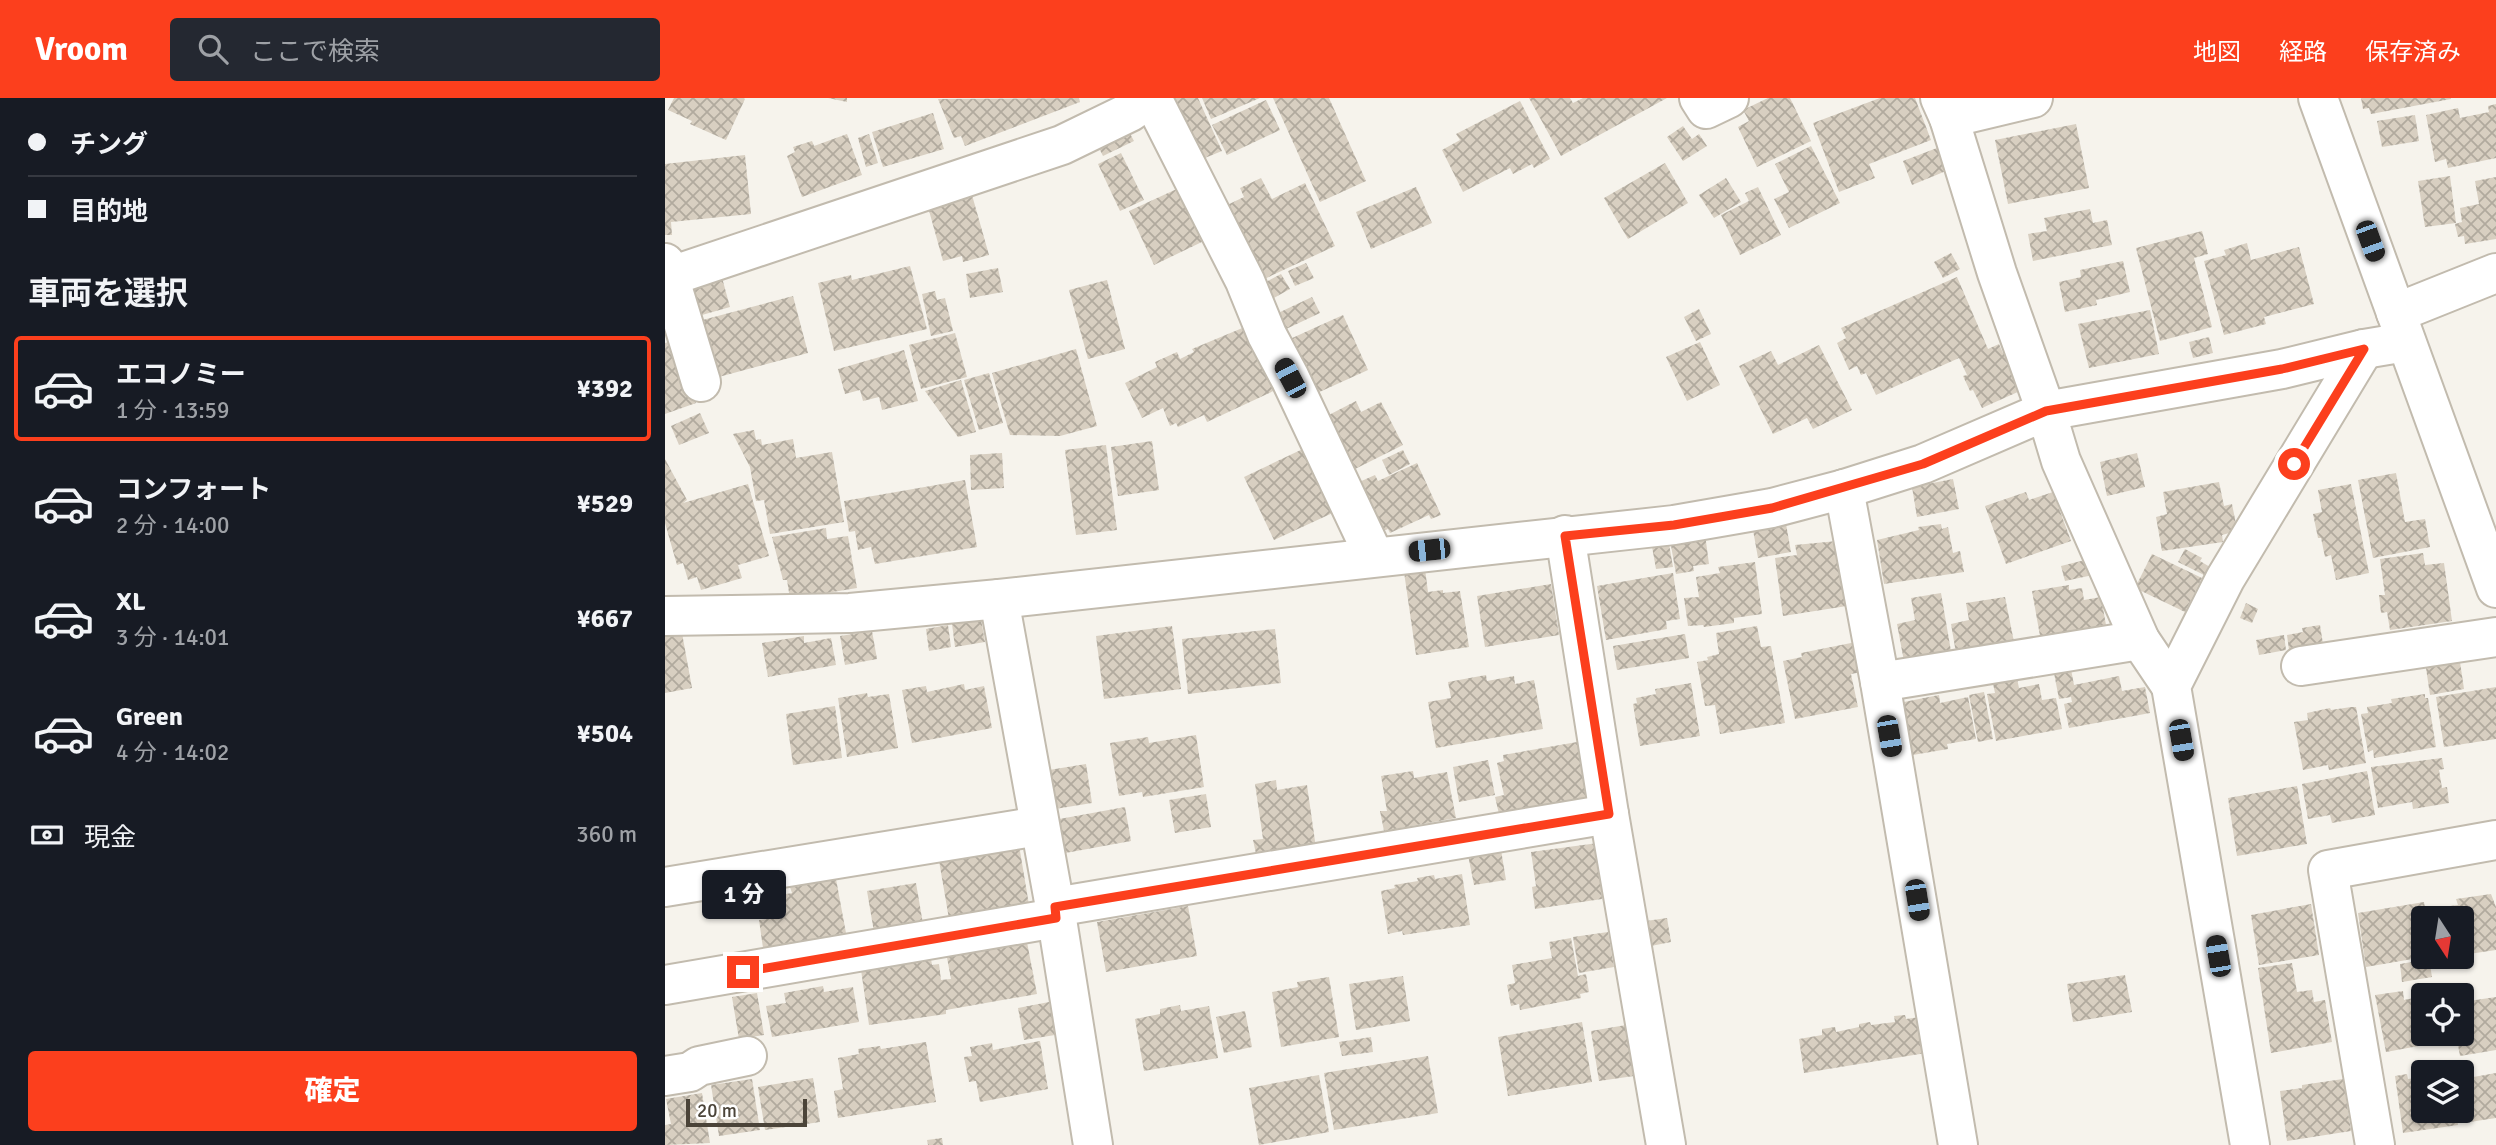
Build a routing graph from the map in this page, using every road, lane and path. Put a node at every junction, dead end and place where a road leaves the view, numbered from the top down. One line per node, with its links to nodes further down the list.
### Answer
1 (1699, 98): 2 (street)
2 (1729, 98)
3 (2033, 98): 6 (street)
4 (2318, 98): 9 (street)
5 (1137, 102): 7 (street); 16 (street)
6 (1945, 108): 12 (street)
7 (666, 272): 11 (street)
8 (2496, 273): 9 (street)
9 (2401, 327): 10 (street); 14 (street)
10 (2364, 349): 12 (street); 24 (street)
11 (701, 382)
12 (2046, 411): 13 (street); 21 (street)
13 (1844, 489): 15 (street); 23 (street)
14 (2486, 533): 17 (street)
15 (1565, 536): 16 (street); 25 (street)
16 (1374, 556): 18 (street)
17 (2496, 587)
18 (999, 599): 19 (street); 26 (street)
19 (665, 616)
20 (2496, 637): 22 (street)
21 (2140, 640): 23 (street); 24 (street)
22 (2301, 666)
23 (1880, 682): 35 (street)
24 (2171, 686): 36 (street)
25 (1609, 814): 29 (street); 34 (street)
26 (1039, 826): 28 (street); 29 (street)
27 (2496, 839): 37 (street)
28 (665, 887)
29 (1055, 913): 30 (street); 33 (street)
30 (665, 985)
31 (747, 1056): 32 (street)
32 (665, 1076)
33 (1093, 1145)
34 (1665, 1145)
35 (1958, 1145)
36 (2250, 1145)
37 (2375, 1145)

